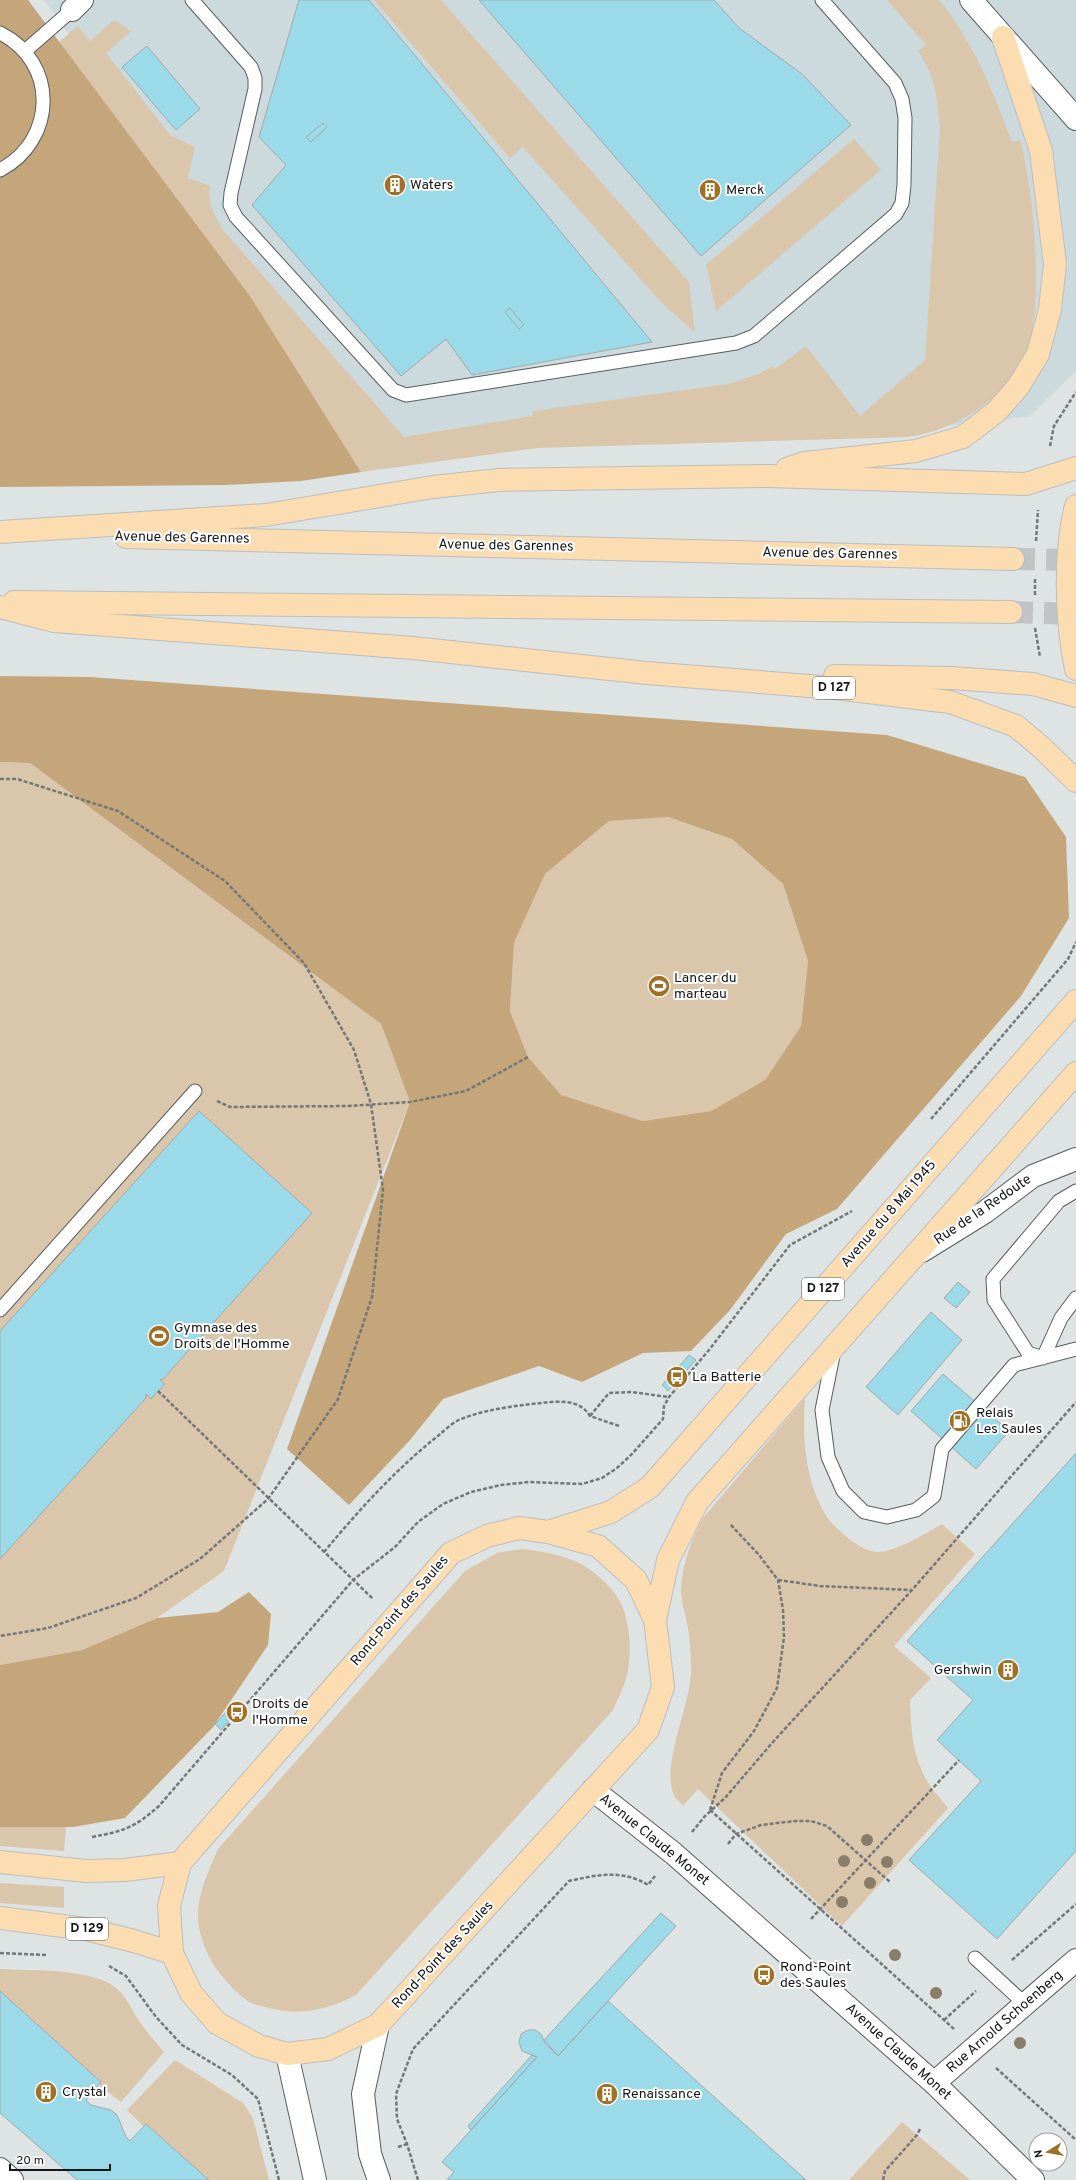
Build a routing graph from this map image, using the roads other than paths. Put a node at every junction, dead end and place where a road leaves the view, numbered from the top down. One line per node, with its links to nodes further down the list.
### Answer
1 (192, 0): 2 (lane)
2 (822, 0)
3 (971, 0): 6 (street)
4 (77, 5): 7 (lane)
5 (0, 33): 7 (lane)
6 (1004, 37): 8 (street); 11 (main road)
7 (25, 51): 9 (lane)
8 (1076, 119)
9 (0, 170)
10 (1076, 468): 11 (main road)
11 (768, 476): 13 (main road)
12 (1076, 506): 18 (main road)
13 (0, 533): 14 (main road, Avenue des Garennes)
14 (1012, 559)
15 (0, 602): 17 (main road)
16 (0, 607): 19 (main road)
17 (1011, 612)
18 (1076, 668)
19 (647, 673): 20 (main road); 21 (main road, D 127)
20 (1076, 696)
21 (1076, 781)
22 (1074, 1001): 33 (main road, Avenue du 8 Mai 1945 / D 127)
23 (1076, 1073): 27 (main road)
24 (195, 1091): 29 (lane)
25 (1076, 1160): 27 (street, Rue de la Redoute)
26 (1076, 1191): 32 (lane)
27 (914, 1256): 30 (main road)
28 (1076, 1298): 32 (lane)
29 (0, 1310)
30 (835, 1346): 32 (lane); 34 (main road)
31 (1076, 1349): 32 (lane)
32 (1043, 1358)
33 (548, 1532): 34 (main road, Rond-Point des Saules); 37 (main road, Rond-Point des Saules)
34 (655, 1620): 35 (main road, Rond-Point des Saules)
35 (593, 1790): 43 (main road, Rond-Point des Saules); 45 (street, Avenue Claude Monet)
36 (0, 1862): 37 (main road)
37 (180, 1863): 39 (main road, Rond-Point des Saules)
38 (0, 1918): 39 (main road, D 129)
39 (172, 1953): 44 (main road, Rond-Point des Saules)
40 (975, 1958): 42 (lane)
41 (1076, 1960): 42 (street, Rue Arnold Schoenberg)
42 (1025, 2004): 45 (street, Rue Arnold Schoenberg)
43 (378, 2025): 44 (main road, Rond-Point des Saules); 49 (street)
44 (287, 2054): 48 (street)
45 (934, 2083): 50 (street, Avenue Claude Monet)
46 (0, 2169): 47 (street)
47 (12, 2180)
48 (315, 2180)
49 (379, 2180)
50 (1033, 2180)

